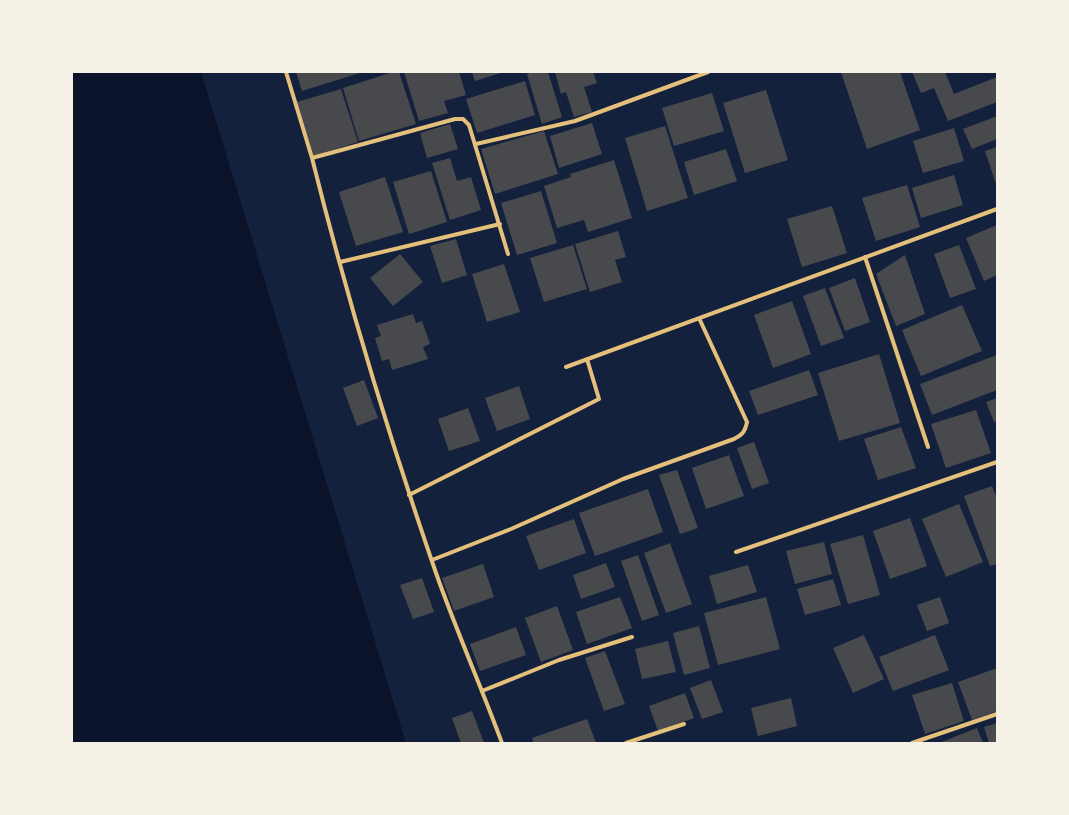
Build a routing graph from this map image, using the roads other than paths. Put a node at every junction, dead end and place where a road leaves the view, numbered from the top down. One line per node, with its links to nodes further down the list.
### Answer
1 (286, 72): 4 (street)
2 (708, 72): 3 (street)
3 (476, 144): 4 (street); 6 (street)
4 (312, 158): 9 (street)
5 (997, 209): 8 (street)
6 (500, 224): 7 (street); 9 (street)
7 (508, 254)
8 (865, 257): 10 (street); 13 (street)
9 (340, 262): 15 (street)
10 (700, 318): 11 (street); 17 (street)
11 (587, 359): 12 (street); 15 (street)
12 (566, 367)
13 (928, 447)
14 (997, 462): 16 (street)
15 (409, 495): 17 (street)
16 (736, 552)
17 (432, 560): 19 (street)
18 (632, 637): 19 (street)
19 (482, 691): 22 (street)
20 (997, 714): 24 (street)
21 (684, 724): 23 (street)
22 (502, 743)
23 (626, 743)
24 (912, 743)

